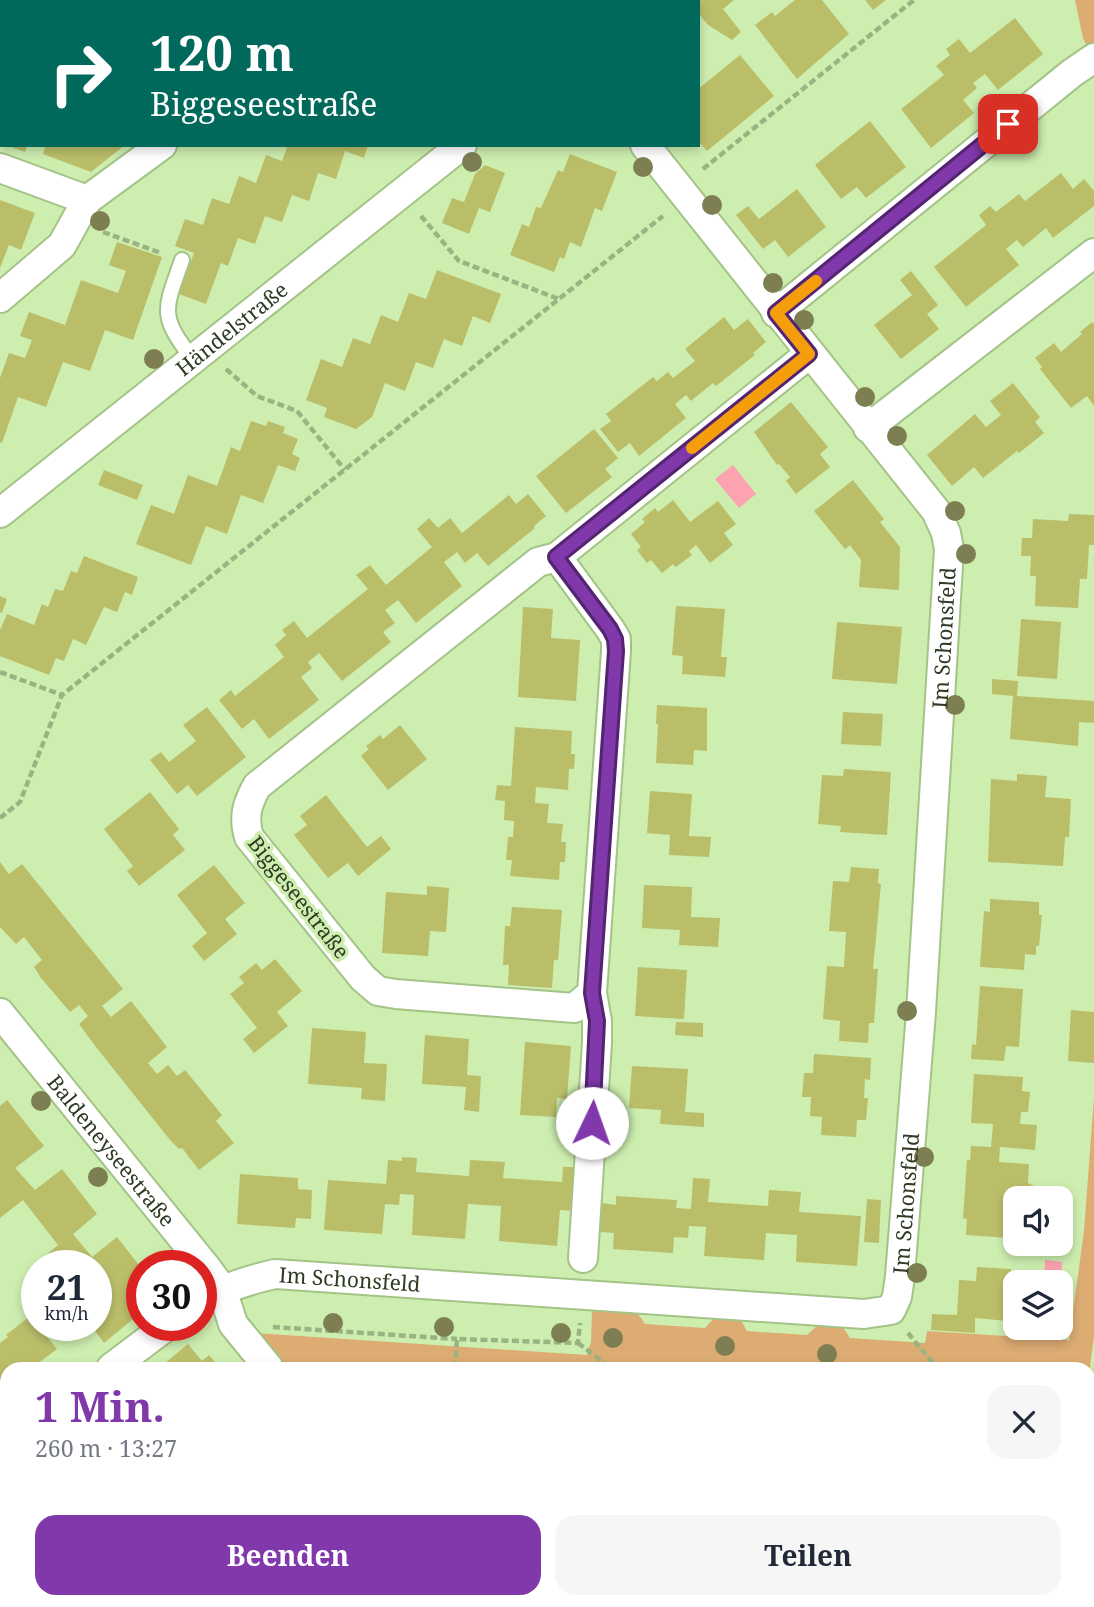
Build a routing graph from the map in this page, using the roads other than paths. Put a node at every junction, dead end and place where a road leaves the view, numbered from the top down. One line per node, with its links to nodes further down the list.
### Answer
1 (1094, 58): 10 (street)
2 (160, 147): 6 (street)
3 (460, 147): 11 (street, Händelstraße)
4 (647, 147): 10 (street, Im Schonsfeld)
5 (0, 168): 6 (street)
6 (81, 210): 9 (street)
7 (1094, 253): 13 (street)
8 (181, 260): 11 (lane)
9 (0, 298)
10 (776, 313): 12 (street, Im Schonsfeld)
11 (199, 354): 14 (street, Händelstraße)
12 (809, 354): 13 (street, Im Schonsfeld); 15 (street, Biggeseestraße)
13 (867, 428): 20 (street, Im Schonsfeld)
14 (0, 513)
15 (556, 557): 16 (street); 16 (street, Biggeseestraße)
16 (592, 993): 19 (street)
17 (0, 1013): 18 (street, Baldeneyseestraße)
18 (178, 1250)
19 (583, 1258)
20 (217, 1293)
21 (217, 1302): 24 (street)
22 (147, 1341): 23 (street)
23 (119, 1362)
24 (264, 1362)

